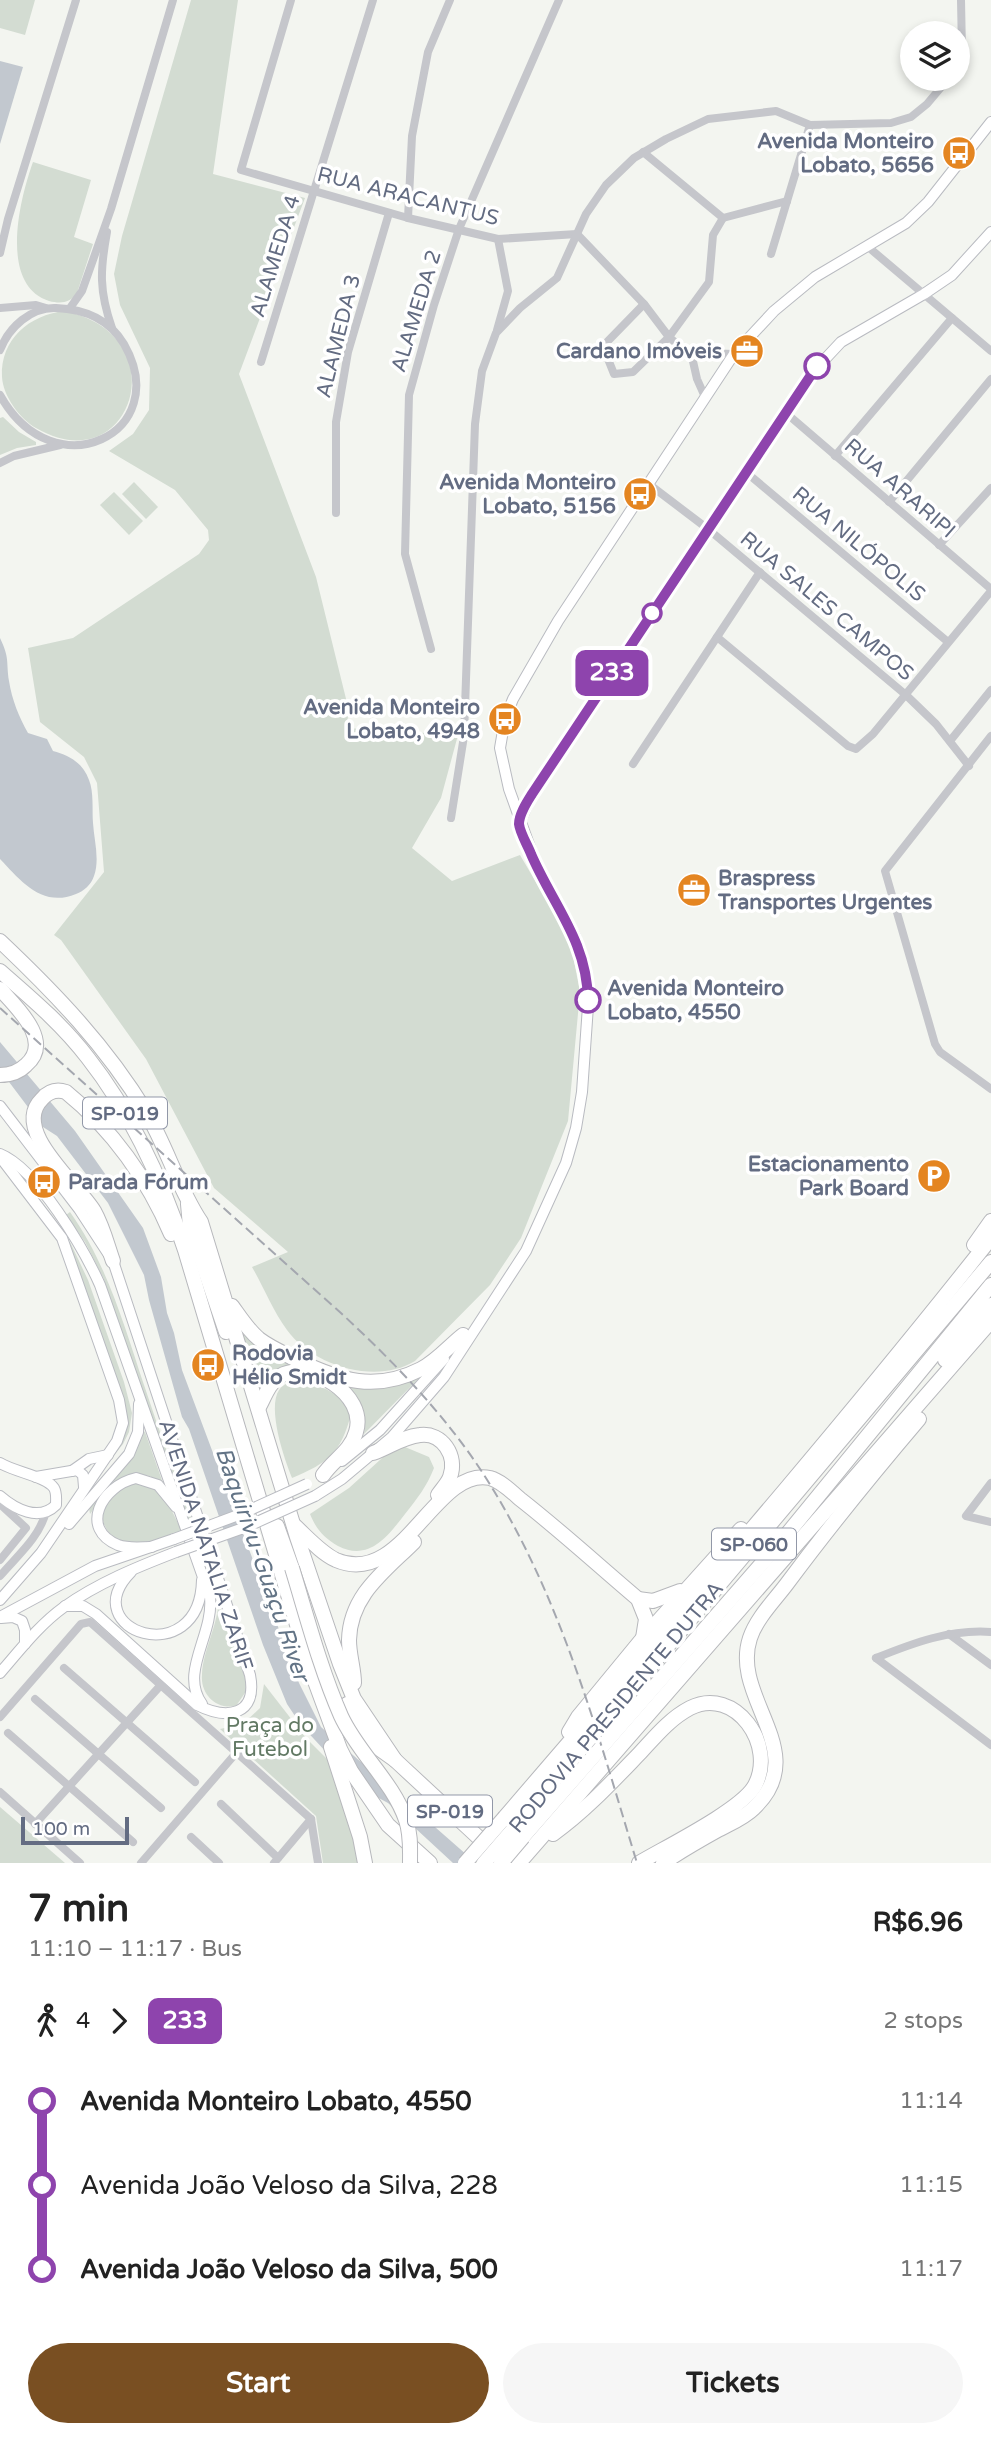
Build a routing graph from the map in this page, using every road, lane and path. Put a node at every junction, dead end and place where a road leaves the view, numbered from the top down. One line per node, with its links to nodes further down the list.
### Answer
1 (76, 0): 24 (street)
2 (173, 0): 15 (street)
3 (291, 0): 13 (street, RUA ARACANTUS)
4 (373, 0): 13 (street, ALAMEDA 4)
5 (450, 0): 17 (street)
6 (559, 0): 19 (street, ALAMEDA 2)
7 (961, 0): 8 (street)
8 (961, 21)
9 (938, 91): 11 (street)
10 (991, 122): 23 (main road)
11 (810, 125): 12 (street); 14 (street)
12 (643, 152): 18 (street); 21 (street)
13 (313, 190): 16 (street, RUA ARACANTUS); 39 (street, ALAMEDA 4)
14 (787, 201): 18 (street); 25 (street)
15 (111, 209): 30 (street); 32 (street)
16 (389, 213): 17 (street, RUA ARACANTUS); 51 (street, ALAMEDA 3)
17 (408, 218): 19 (street, RUA ARACANTUS)
18 (723, 218): 34 (street)
19 (459, 229): 22 (street, RUA ARACANTUS); 58 (street, ALAMEDA 2)
20 (991, 232): 26 (main road)
21 (577, 234): 22 (street, RUA ARACANTUS); 27 (street); 33 (street)
22 (498, 239): 33 (street)
23 (867, 246): 26 (street); 37 (main road)
24 (0, 253)
25 (771, 254)
26 (924, 294): 31 (street); 43 (main road)
27 (644, 304): 34 (street); 34 (street)
28 (0, 308): 29 (street)
29 (46, 308): 30 (street); 35 (street)
30 (70, 308): 32 (street)
31 (952, 318): 36 (street); 45 (street)
32 (112, 328): 44 (street)
33 (496, 333): 67 (street)
34 (670, 337): 38 (street)
35 (0, 350)
36 (991, 351)
37 (734, 354): 38 (street); 42 (main road)
38 (692, 357): 42 (street)
39 (261, 362)
40 (991, 379): 50 (street)
41 (0, 395): 44 (street)
42 (705, 397): 48 (main road)
43 (786, 413): 45 (street, RUA ARARIPI); 47 (main road)
44 (60, 445): 46 (street)
45 (835, 456): 50 (street, RUA ARARIPI)
46 (0, 463)
47 (747, 472): 52 (main road); 57 (street, RUA NILÓPOLIS)
48 (650, 485): 52 (street, RUA SALES CAMPOS); 65 (main road)
49 (991, 488): 53 (street)
50 (889, 502): 53 (street, RUA ARARIPI)
51 (336, 513)
52 (708, 529): 54 (street, RUA SALES CAMPOS); 66 (main road)
53 (939, 545): 55 (street, RUA ARARIPI)
54 (760, 572): 56 (street); 60 (street, RUA SALES CAMPOS)
55 (991, 590): 57 (street)
56 (717, 637): 60 (street); 63 (street)
57 (948, 642): 60 (street)
58 (431, 649)
59 (991, 690): 62 (street)
60 (905, 695): 62 (street, RUA SALES CAMPOS)
61 (991, 736): 64 (street)
62 (950, 741): 64 (street, RUA SALES CAMPOS)
63 (633, 764)
64 (969, 766): 73 (street)
65 (509, 789): 66 (main road); 68 (main road)
66 (532, 794): 68 (main road)
67 (451, 818)
68 (519, 824): 85 (main road)
69 (0, 941): 76 (highway, SP-019)
70 (0, 971): 82 (highway, SP-019)
71 (0, 989): 72 (highway)
72 (0, 1075)
73 (991, 1089)
74 (0, 1106): 79 (main road, AVENIDA NATALIA ZARIF)
75 (0, 1156): 89 (main road, AVENIDA NATALIA ZARIF); 92 (main road)
76 (188, 1203): 83 (highway, SP-019); 98 (highway, SP-019)
77 (991, 1221): 87 (highway)
78 (991, 1237): 87 (highway, SP-060)
79 (113, 1261): 82 (highway); 136 (main road, AVENIDA NATALIA ZARIF)
80 (991, 1262): 153 (highway, RODOVIA PRESIDENTE DUTRA / SP-060)
81 (991, 1285): 111 (highway, RODOVIA PRESIDENTE DUTRA / SP-060)
82 (196, 1289): 99 (highway, SP-019)
83 (225, 1297): 88 (highway); 90 (highway, SP-019)
84 (991, 1306): 111 (highway)
85 (486, 1313): 88 (main road); 91 (main road)
86 (991, 1322): 153 (highway, RODOVIA PRESIDENTE DUTRA / SP-060); 168 (highway)
87 (918, 1331): 106 (highway, SP-060)
88 (463, 1335): 96 (main road)
89 (136, 1384): 108 (main road, AVENIDA NATALIA ZARIF); 114 (main road)
90 (259, 1407): 96 (highway); 110 (highway, SP-019)
91 (373, 1453): 112 (highway); 117 (main road, bridge)
92 (108, 1455): 94 (main road); 101 (main road)
93 (0, 1463): 97 (main road)
94 (72, 1471): 95 (main road); 101 (main road)
95 (54, 1474): 97 (main road); 102 (main road)
96 (323, 1475): 113 (main road, bridge)
97 (33, 1477): 102 (main road)
98 (274, 1478): 116 (highway); 144 (highway, SP-019)
99 (254, 1482): 116 (highway); 129 (highway, SP-019)
100 (991, 1483): 109 (street)
101 (84, 1487): 114 (main road)
102 (55, 1490): 107 (main road)
103 (0, 1496): 107 (main road)
104 (0, 1504): 115 (street)
105 (530, 1507): 112 (highway); 121 (highway); 135 (highway)
106 (769, 1511): 120 (highway); 141 (highway, SP-060)
107 (46, 1512): 119 (street)
108 (184, 1519): 113 (main road); 118 (main road, AVENIDA NATALIA ZARIF)
109 (991, 1522)
110 (294, 1525): 112 (highway); 135 (highway, SP-019)
111 (790, 1531): 153 (highway, RODOVIA PRESIDENTE DUTRA / SP-060)
112 (410, 1533)
113 (152, 1547): 124 (main road)
114 (41, 1553): 122 (main road)
115 (1, 1559)
116 (290, 1561): 161 (highway, bridge)
117 (135, 1568): 118 (main road); 123 (main road)
118 (202, 1574): 136 (main road, AVENIDA NATALIA ZARIF)
119 (0, 1576)
120 (688, 1586): 121 (highway); 127 (highway)
121 (638, 1599): 127 (highway)
122 (0, 1600)
123 (65, 1606): 128 (main road); 136 (main road)
124 (0, 1617): 128 (main road)
125 (991, 1632): 126 (street)
126 (949, 1634): 130 (street); 140 (street)
127 (643, 1638): 141 (highway)
128 (25, 1644): 132 (main road)
129 (308, 1661): 160 (highway); 162 (highway, SP-019)
130 (991, 1665)
131 (64, 1668): 138 (street)
132 (0, 1673)
133 (160, 1686): 137 (street); 138 (street); 142 (street)
134 (36, 1699): 143 (street)
135 (354, 1699): 144 (highway, SP-019)
136 (208, 1710)
137 (0, 1717)
138 (128, 1721): 143 (street); 145 (street)
139 (9, 1733): 146 (street)
140 (991, 1745)
141 (562, 1751): 153 (highway, SP-060)
142 (237, 1752): 150 (street); 157 (street)
143 (99, 1754): 146 (street); 149 (street)
144 (395, 1760): 166 (highway, SP-019)
145 (195, 1782)
146 (70, 1786): 151 (street); 154 (street)
147 (0, 1792): 151 (street)
148 (220, 1804): 155 (street)
149 (161, 1808)
150 (311, 1819): 155 (street); 159 (street)
151 (35, 1824): 156 (street)
152 (191, 1837): 158 (street)
153 (521, 1841): 163 (highway, SP-060, bridge); 164 (highway, RODOVIA PRESIDENTE DUTRA / SP-060, bridge); 165 (highway, RODOVIA PRESIDENTE DUTRA / SP-060, bridge); 167 (highway)
154 (133, 1842)
155 (276, 1860)
156 (80, 1863)
157 (141, 1863)
158 (219, 1863)
159 (318, 1863)
160 (365, 1863)
161 (410, 1863)
162 (430, 1863)
163 (465, 1863)
164 (484, 1863)
165 (500, 1863)
166 (506, 1863)
167 (639, 1863)
168 (663, 1863)

